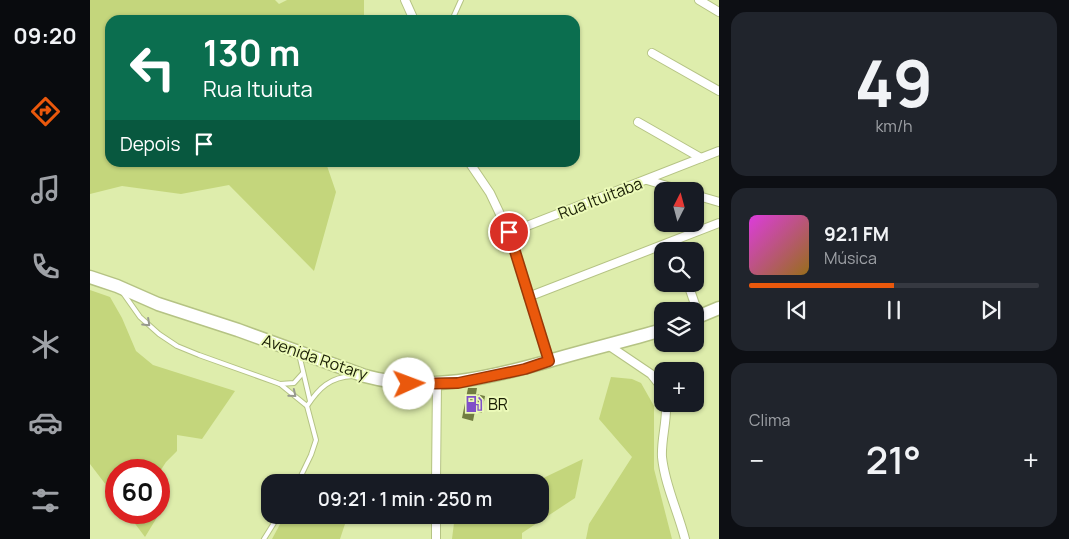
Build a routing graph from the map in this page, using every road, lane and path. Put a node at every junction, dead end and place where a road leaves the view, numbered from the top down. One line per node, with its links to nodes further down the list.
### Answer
1 (405, 0): 5 (street)
2 (461, 0): 6 (lane)
3 (699, 0): 4 (street)
4 (719, 12)
5 (412, 15)
6 (454, 15)
7 (652, 53): 8 (street)
8 (719, 91)
9 (638, 122): 11 (street)
10 (719, 151): 11 (street, Rua Ituitaba)
11 (702, 158): 13 (street, Rua Ituitaba)
12 (472, 167): 18 (street)
13 (647, 180): 14 (street); 18 (street, Rua Ituitaba)
14 (654, 182)
15 (704, 198): 16 (street)
16 (719, 202)
17 (719, 223): 19 (street)
18 (509, 232): 22 (street)
19 (674, 241): 22 (street)
20 (90, 277): 21 (main road, Avenida Rotary)
21 (117, 286): 27 (main road, Avenida Rotary); 33 (lane, one-way to 33)
22 (528, 297): 28 (street)
23 (717, 312): 24 (main road)
24 (704, 315)
25 (654, 332): 26 (main road, Avenida Rotary)
26 (608, 345): 28 (main road, Avenida Rotary); 31 (street)
27 (299, 352): 29 (lane); 30 (main road, Avenida Rotary)
28 (549, 361): 32 (main road, Avenida Rotary)
29 (303, 373): 33 (lane); 34 (lane)
30 (365, 376): 32 (main road, Avenida Rotary); 34 (lane)
31 (654, 378)
32 (436, 382): 38 (street)
33 (280, 384): 35 (lane, one-way to 35)
34 (310, 401): 35 (lane)
35 (307, 406): 37 (lane)
36 (666, 412): 43 (street)
37 (302, 474)
38 (436, 474)
39 (273, 524): 41 (lane)
40 (436, 524): 42 (street)
41 (264, 539)
42 (436, 539)
43 (685, 539)

